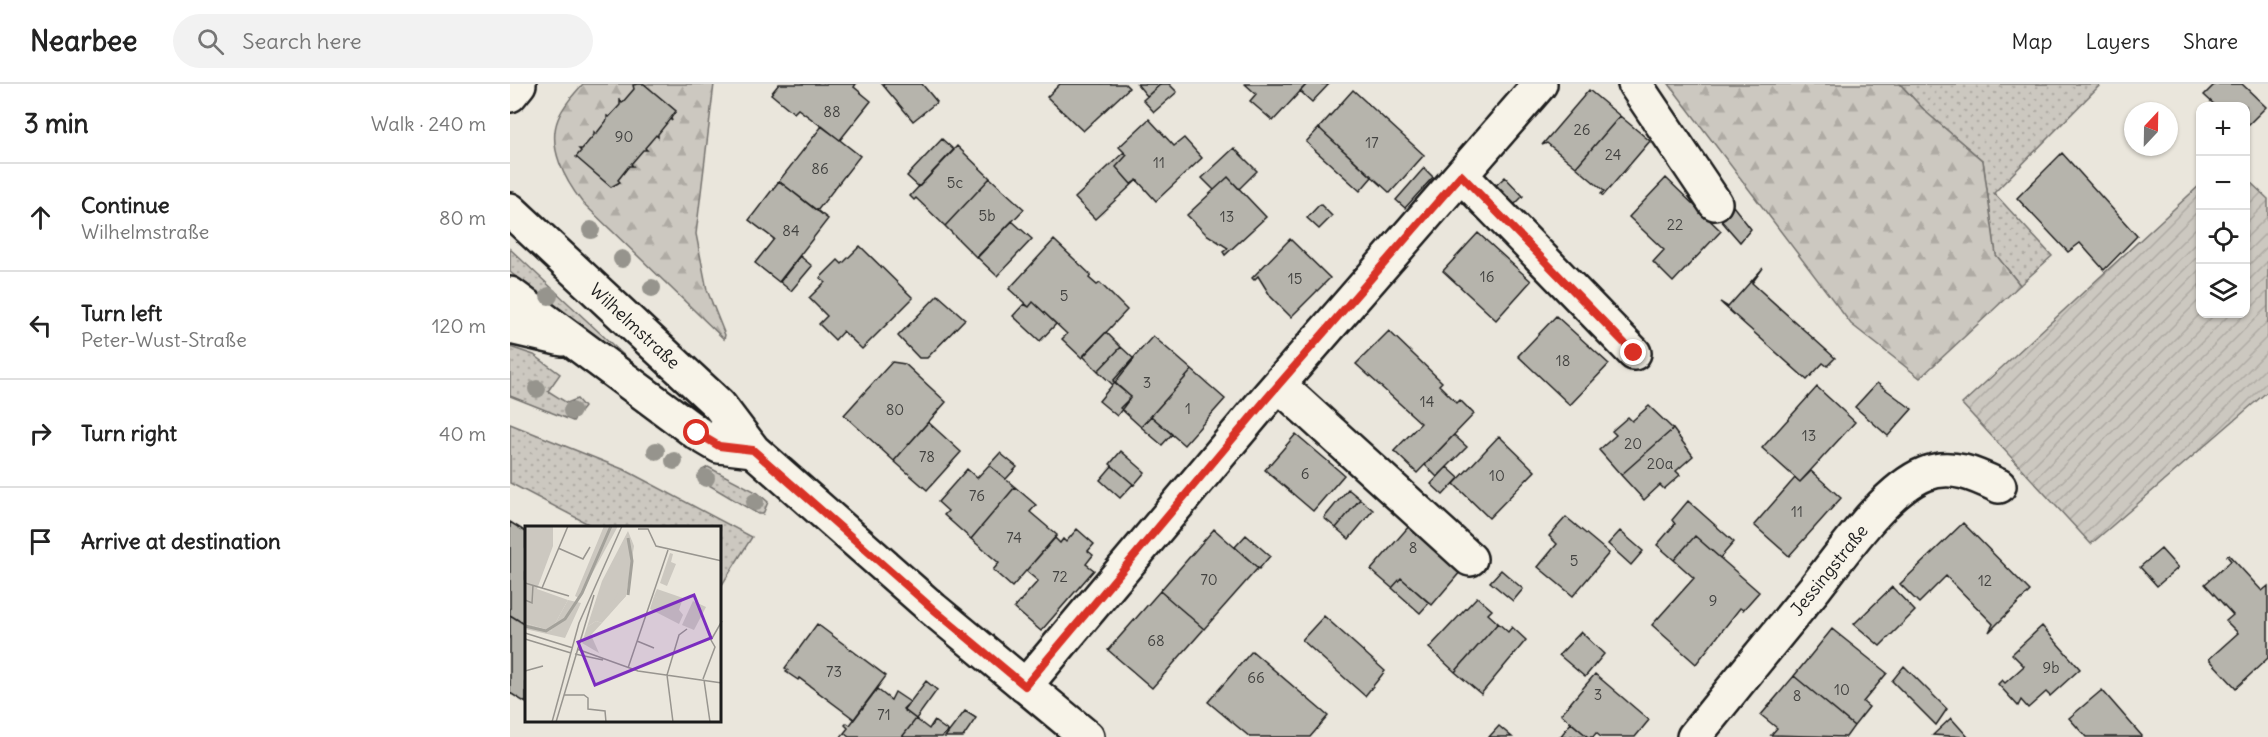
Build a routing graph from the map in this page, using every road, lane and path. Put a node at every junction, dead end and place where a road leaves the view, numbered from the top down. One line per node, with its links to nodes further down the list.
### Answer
1 (519, 84): 4 (street)
2 (1540, 84): 5 (street)
3 (1635, 84): 6 (street)
4 (510, 95)
5 (1461, 175): 11 (street); 12 (street)
6 (1715, 203)
7 (510, 210): 13 (street, Wilhelmstraße)
8 (510, 294): 10 (street)
9 (510, 327): 10 (street)
10 (575, 342): 13 (street)
11 (1634, 353)
12 (1279, 385): 15 (street); 16 (street)
13 (753, 450): 16 (street, Wilhelmstraße)
14 (1999, 486): 18 (street, Jessingstraße)
15 (1470, 559)
16 (1025, 686): 17 (street, Wilhelmstraße)
17 (1087, 737)
18 (1694, 737)

